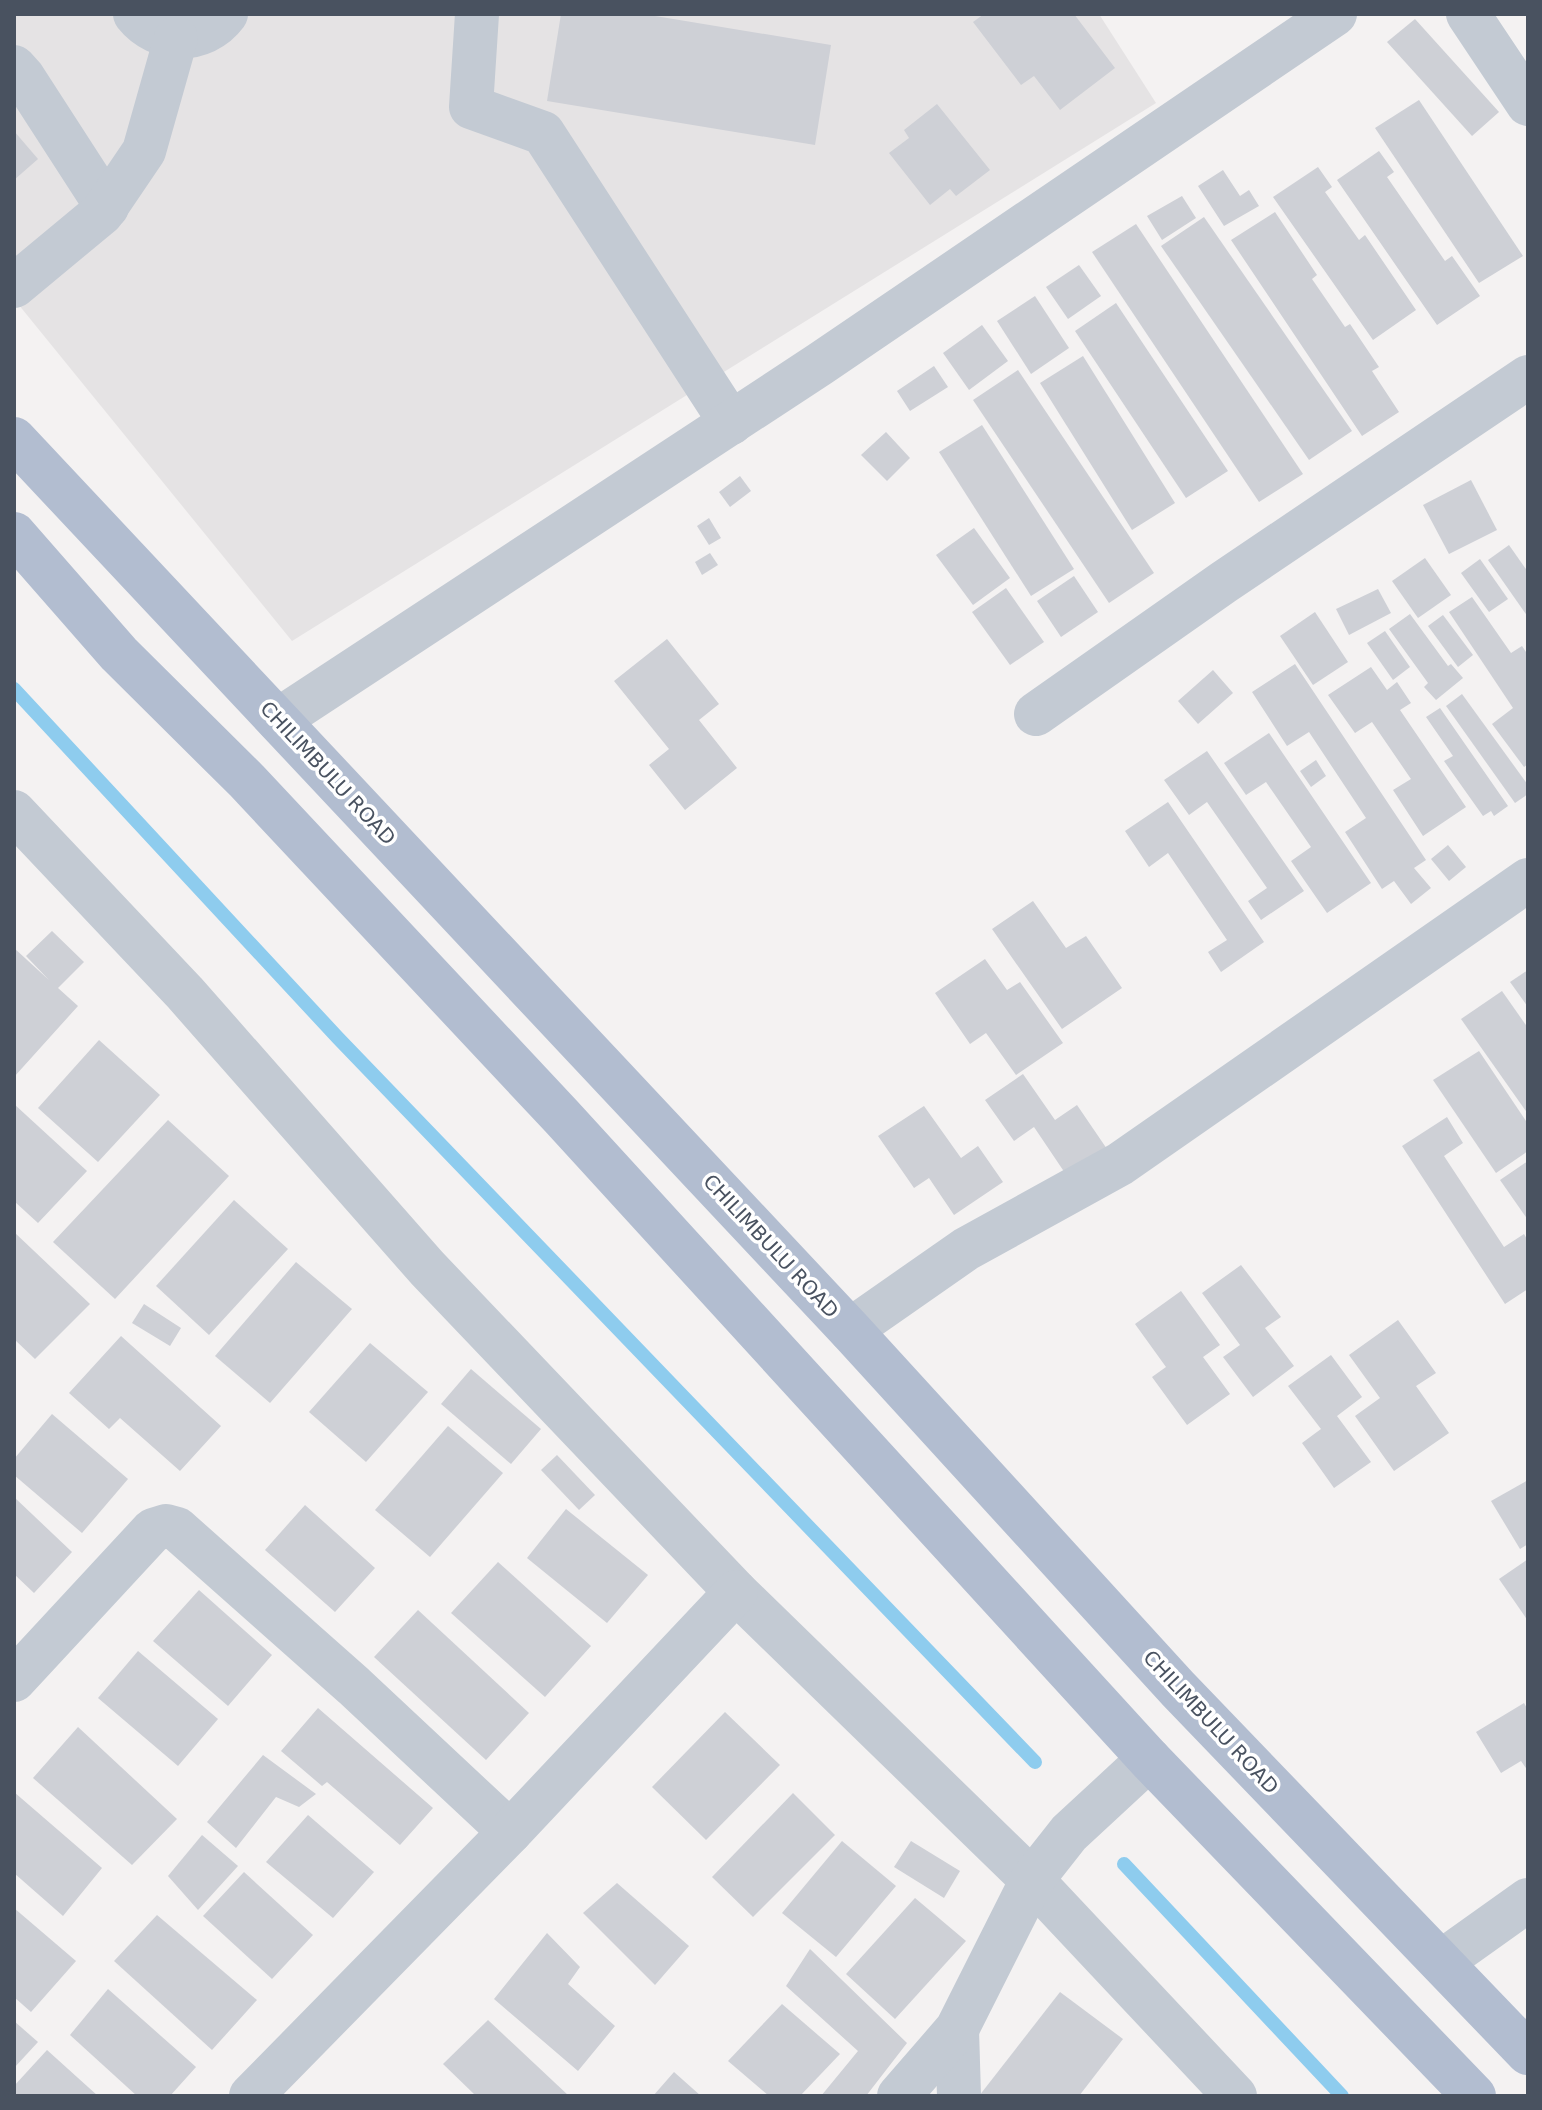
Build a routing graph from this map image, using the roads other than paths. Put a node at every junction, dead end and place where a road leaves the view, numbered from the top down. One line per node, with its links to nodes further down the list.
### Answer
1 (135, 14): 6 (street)
2 (226, 14): 6 (street)
3 (477, 14): 12 (street)
4 (1335, 14): 12 (street)
5 (1468, 14): 8 (street)
6 (176, 38): 9 (street)
7 (14, 67): 9 (street)
8 (1528, 104)
9 (107, 207): 10 (street)
10 (14, 286)
11 (1528, 377): 15 (street)
12 (731, 423): 16 (street)
13 (14, 439): 16 (main road, CHILIMBULU ROAD)
14 (14, 534): 22 (main road)
15 (1036, 714)
16 (278, 720): 19 (main road, CHILIMBULU ROAD)
17 (14, 812): 20 (street)
18 (1528, 880): 19 (street)
19 (850, 1330): 26 (main road, CHILIMBULU ROAD)
20 (736, 1592): 23 (street); 24 (street)
21 (14, 1680): 23 (street)
22 (1149, 1759): 24 (street); 33 (main road)
23 (510, 1832): 29 (street)
24 (1032, 1880): 27 (street); 32 (street)
25 (1528, 1900): 26 (street)
26 (1441, 1962): 28 (main road, CHILIMBULU ROAD)
27 (957, 2029): 30 (street); 31 (street)
28 (1528, 2053)
29 (251, 2096)
30 (899, 2096)
31 (959, 2096)
32 (1235, 2096)
33 (1474, 2096)

